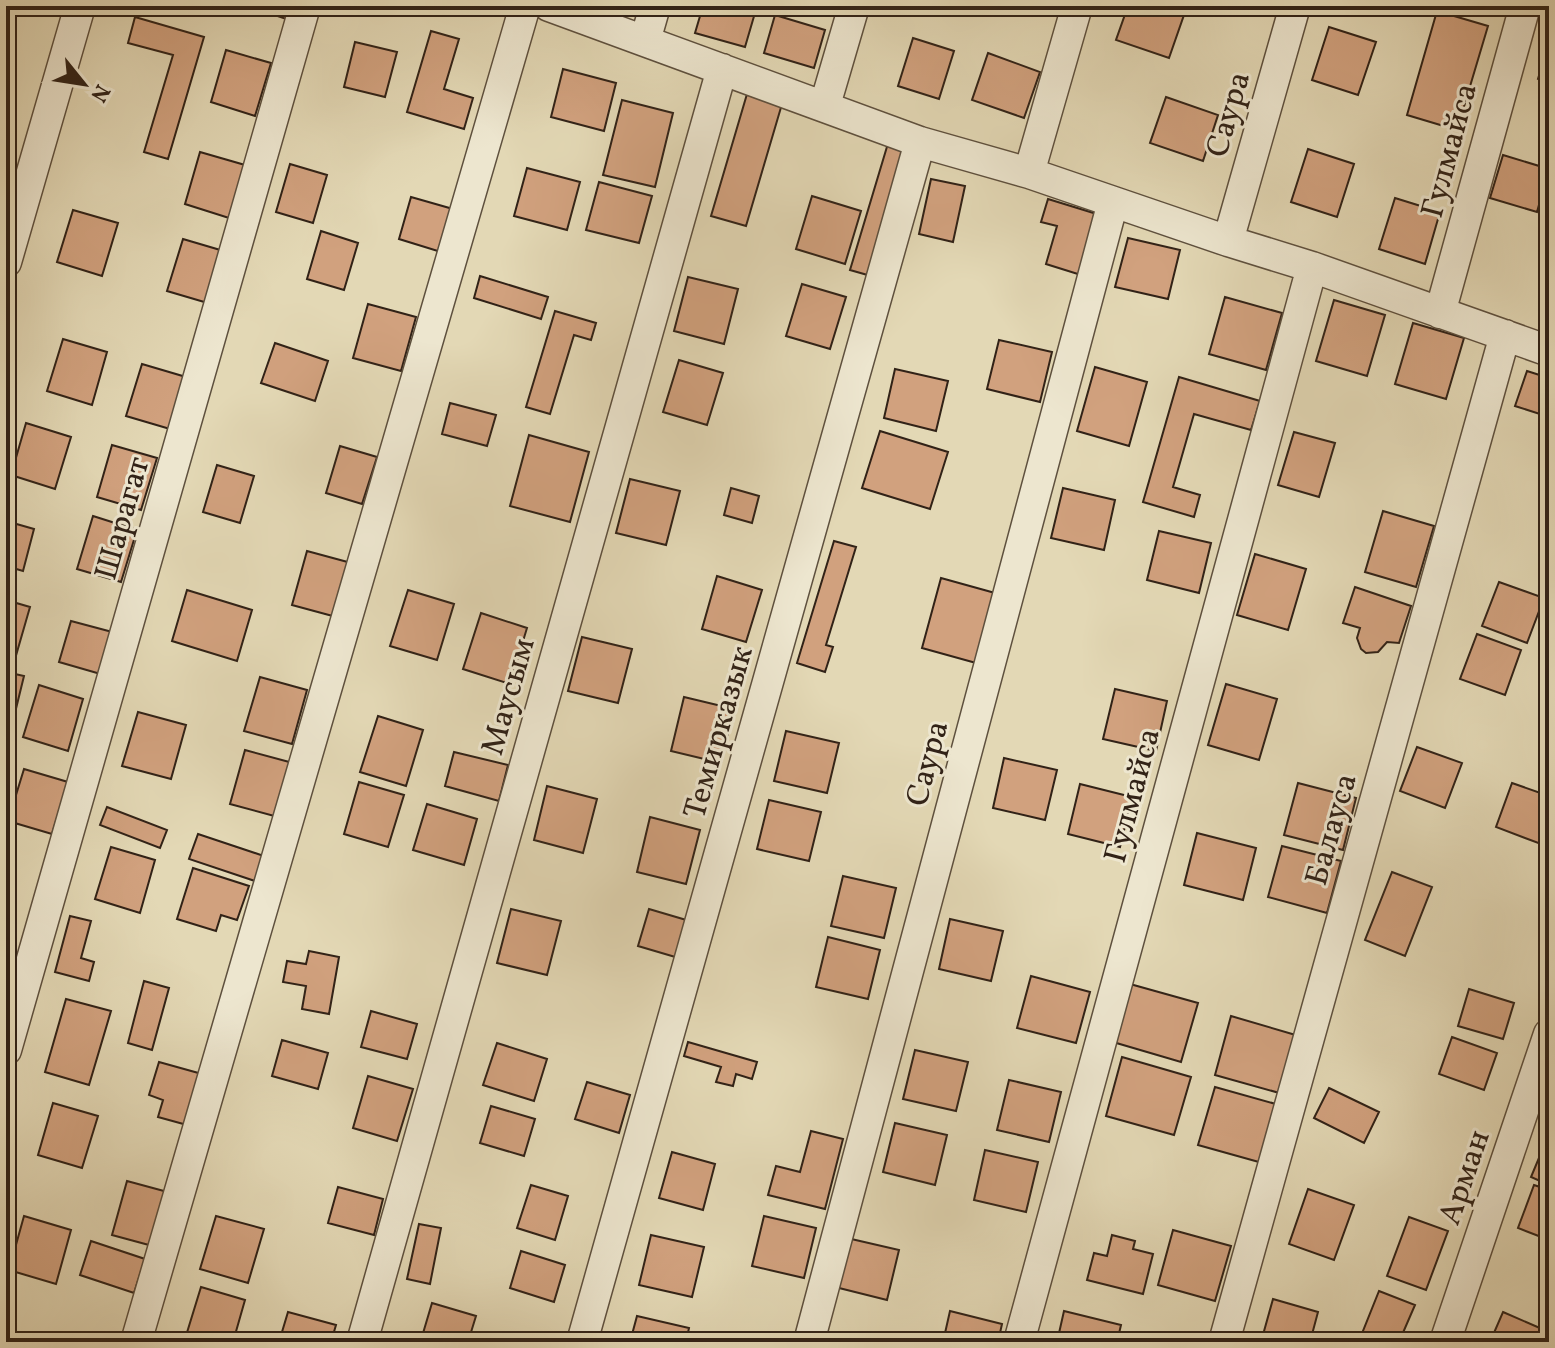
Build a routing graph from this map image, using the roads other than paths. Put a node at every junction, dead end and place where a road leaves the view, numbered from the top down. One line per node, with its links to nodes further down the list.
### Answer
1 (80, 6): 17 (street)
2 (305, 6): 23 (street, Шарагат)
3 (525, 6): 24 (street)
4 (549, 6): 10 (street)
5 (655, 6): 10 (street)
6 (854, 6): 12 (street)
7 (1077, 6): 14 (street)
8 (1295, 6): 16 (street, Саура)
9 (1525, 6): 19 (street, Гулмайса)
10 (645, 41): 11 (street)
11 (722, 69): 12 (street); 25 (street, Маусым)
12 (825, 105): 13 (street)
13 (920, 142): 14 (street); 26 (street, Темирказык)
14 (1029, 173): 15 (street)
15 (1113, 202): 16 (street); 27 (street, Саура)
16 (1228, 241): 18 (street)
17 (6, 262)
18 (1312, 267): 19 (street); 28 (street, Гулмайса)
19 (1440, 313): 20 (street)
20 (1505, 335): 21 (street); 29 (street, Балауса)
21 (1549, 351)
22 (1549, 1034): 30 (street, Арман)
23 (6, 1050)
24 (136, 1342)
25 (362, 1342)
26 (582, 1342)
27 (809, 1342)
28 (1019, 1342)
29 (1224, 1342)
30 (1445, 1342)

